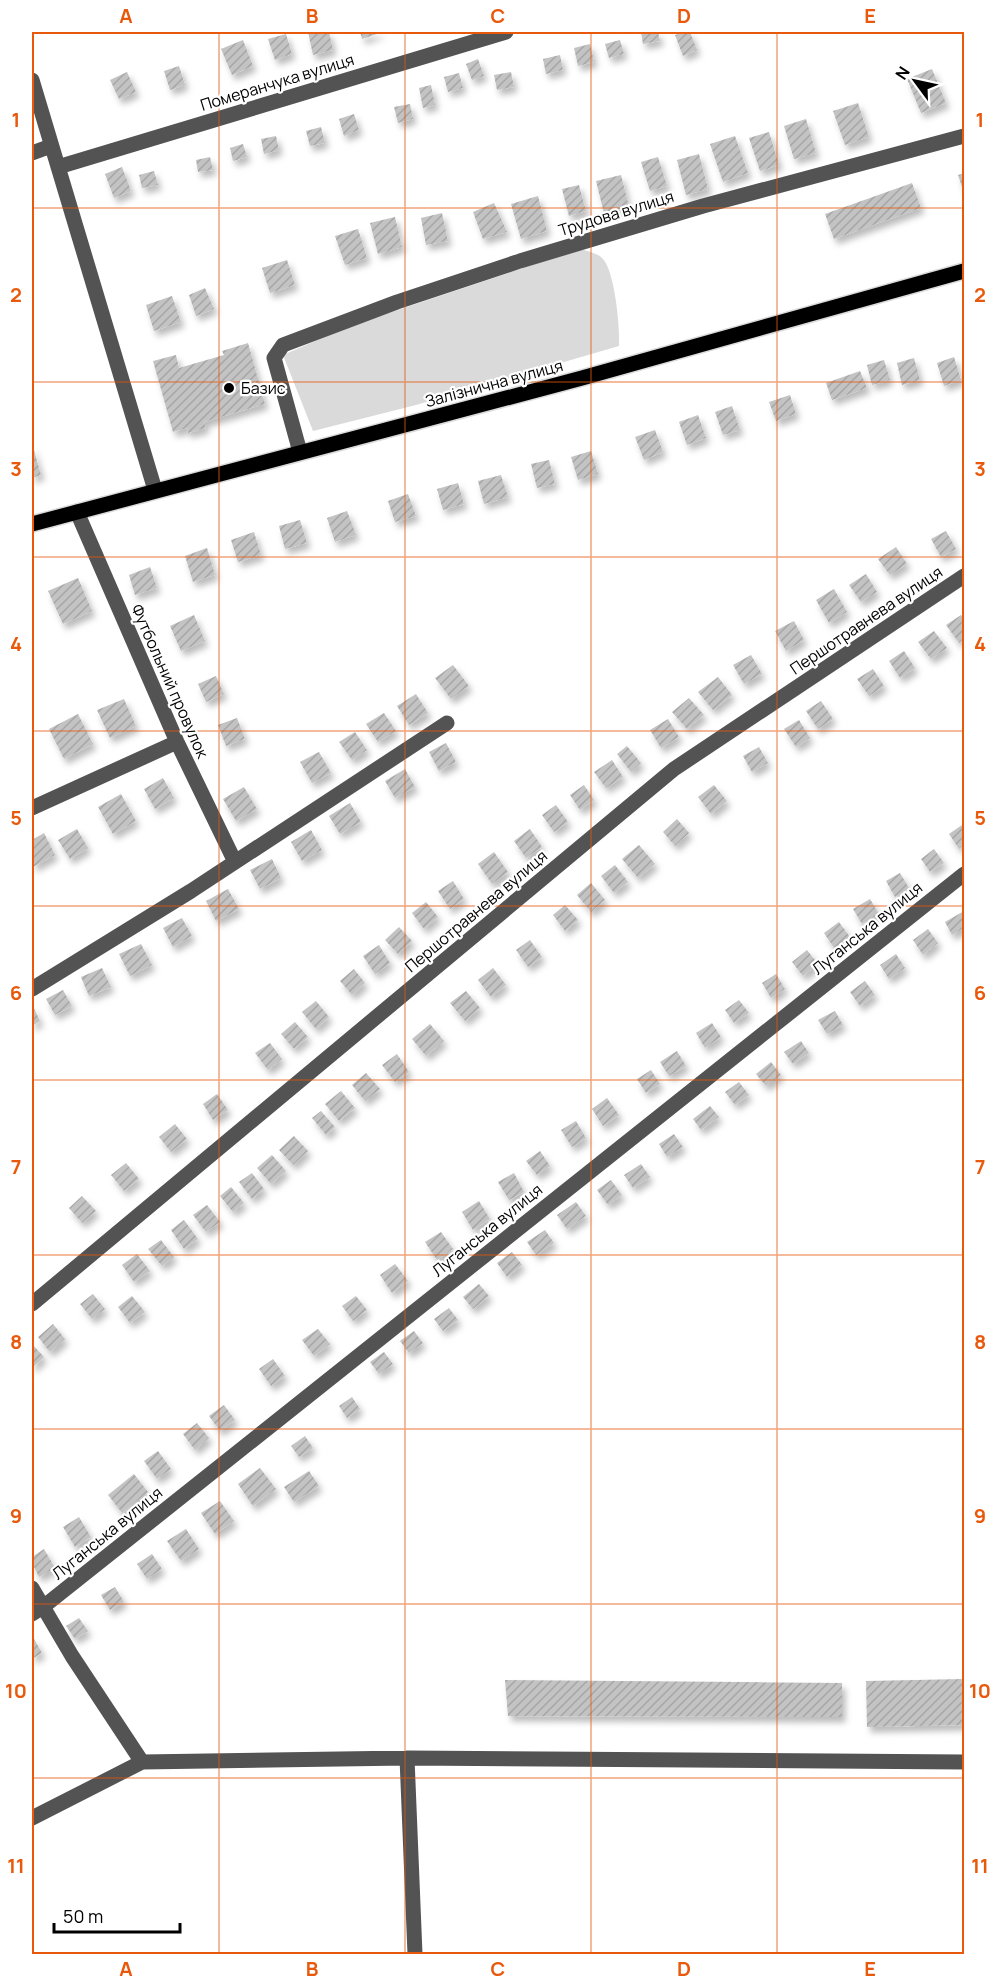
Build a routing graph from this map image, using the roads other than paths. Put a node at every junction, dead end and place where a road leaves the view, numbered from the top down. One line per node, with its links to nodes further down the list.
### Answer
1 (506, 32): 6 (street, Померанчука вулиця)
2 (32, 81): 4 (street)
3 (964, 136): 8 (street, Трудова вулиця)
4 (51, 146): 5 (street); 6 (street)
5 (32, 153)
6 (58, 167): 9 (street)
7 (964, 272): 8 (main road, Залізнична вулиця)
8 (300, 452): 9 (main road, Залізнична вулиця)
9 (155, 490): 10 (main road, Залізнична вулиця)
10 (76, 512): 11 (main road, Залізнична вулиця); 14 (street, Футбольний провулок)
11 (32, 524)
12 (964, 576): 19 (street, Першотравнева вулиця)
13 (447, 723): 16 (street)
14 (177, 742): 15 (street); 16 (street, Футбольний провулок)
15 (32, 808)
16 (235, 862): 18 (street)
17 (964, 874): 21 (street, Луганська вулиця)
18 (32, 988)
19 (32, 1304)
20 (32, 1588): 21 (street)
21 (37, 1611): 23 (street)
22 (407, 1758): 23 (street); 24 (street); 26 (street)
23 (142, 1762): 25 (street)
24 (964, 1762)
25 (32, 1818)
26 (415, 1954)

